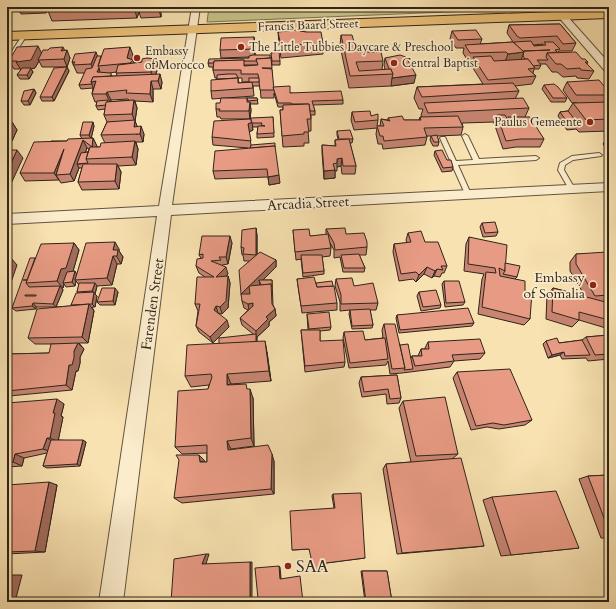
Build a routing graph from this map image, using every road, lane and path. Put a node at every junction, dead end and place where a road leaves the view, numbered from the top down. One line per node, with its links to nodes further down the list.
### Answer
1 (196, 7): 4 (street, Farenden Street)
2 (558, 11): 3 (main road, Francis Baard Street); 4 (main road, Francis Baard Street); 8 (street)
3 (609, 14)
4 (192, 29): 5 (main road, Francis Baard Street); 18 (street, Farenden Street)
5 (25, 35): 6 (main road, Francis Baard Street); 7 (lane)
6 (7, 36)
7 (7, 63)
8 (609, 69)
9 (465, 136): 13 (lane)
10 (443, 138): 14 (lane)
11 (599, 155): 16 (lane)
12 (536, 158): 13 (lane)
13 (477, 162): 14 (lane)
14 (454, 163): 17 (lane)
15 (609, 187): 16 (street, Arcadia Street)
16 (572, 189): 17 (street, Arcadia Street)
17 (468, 194): 18 (street, Arcadia Street)
18 (165, 210): 19 (street, Arcadia Street); 20 (street, Farenden Street)
19 (7, 219)
20 (111, 602)

